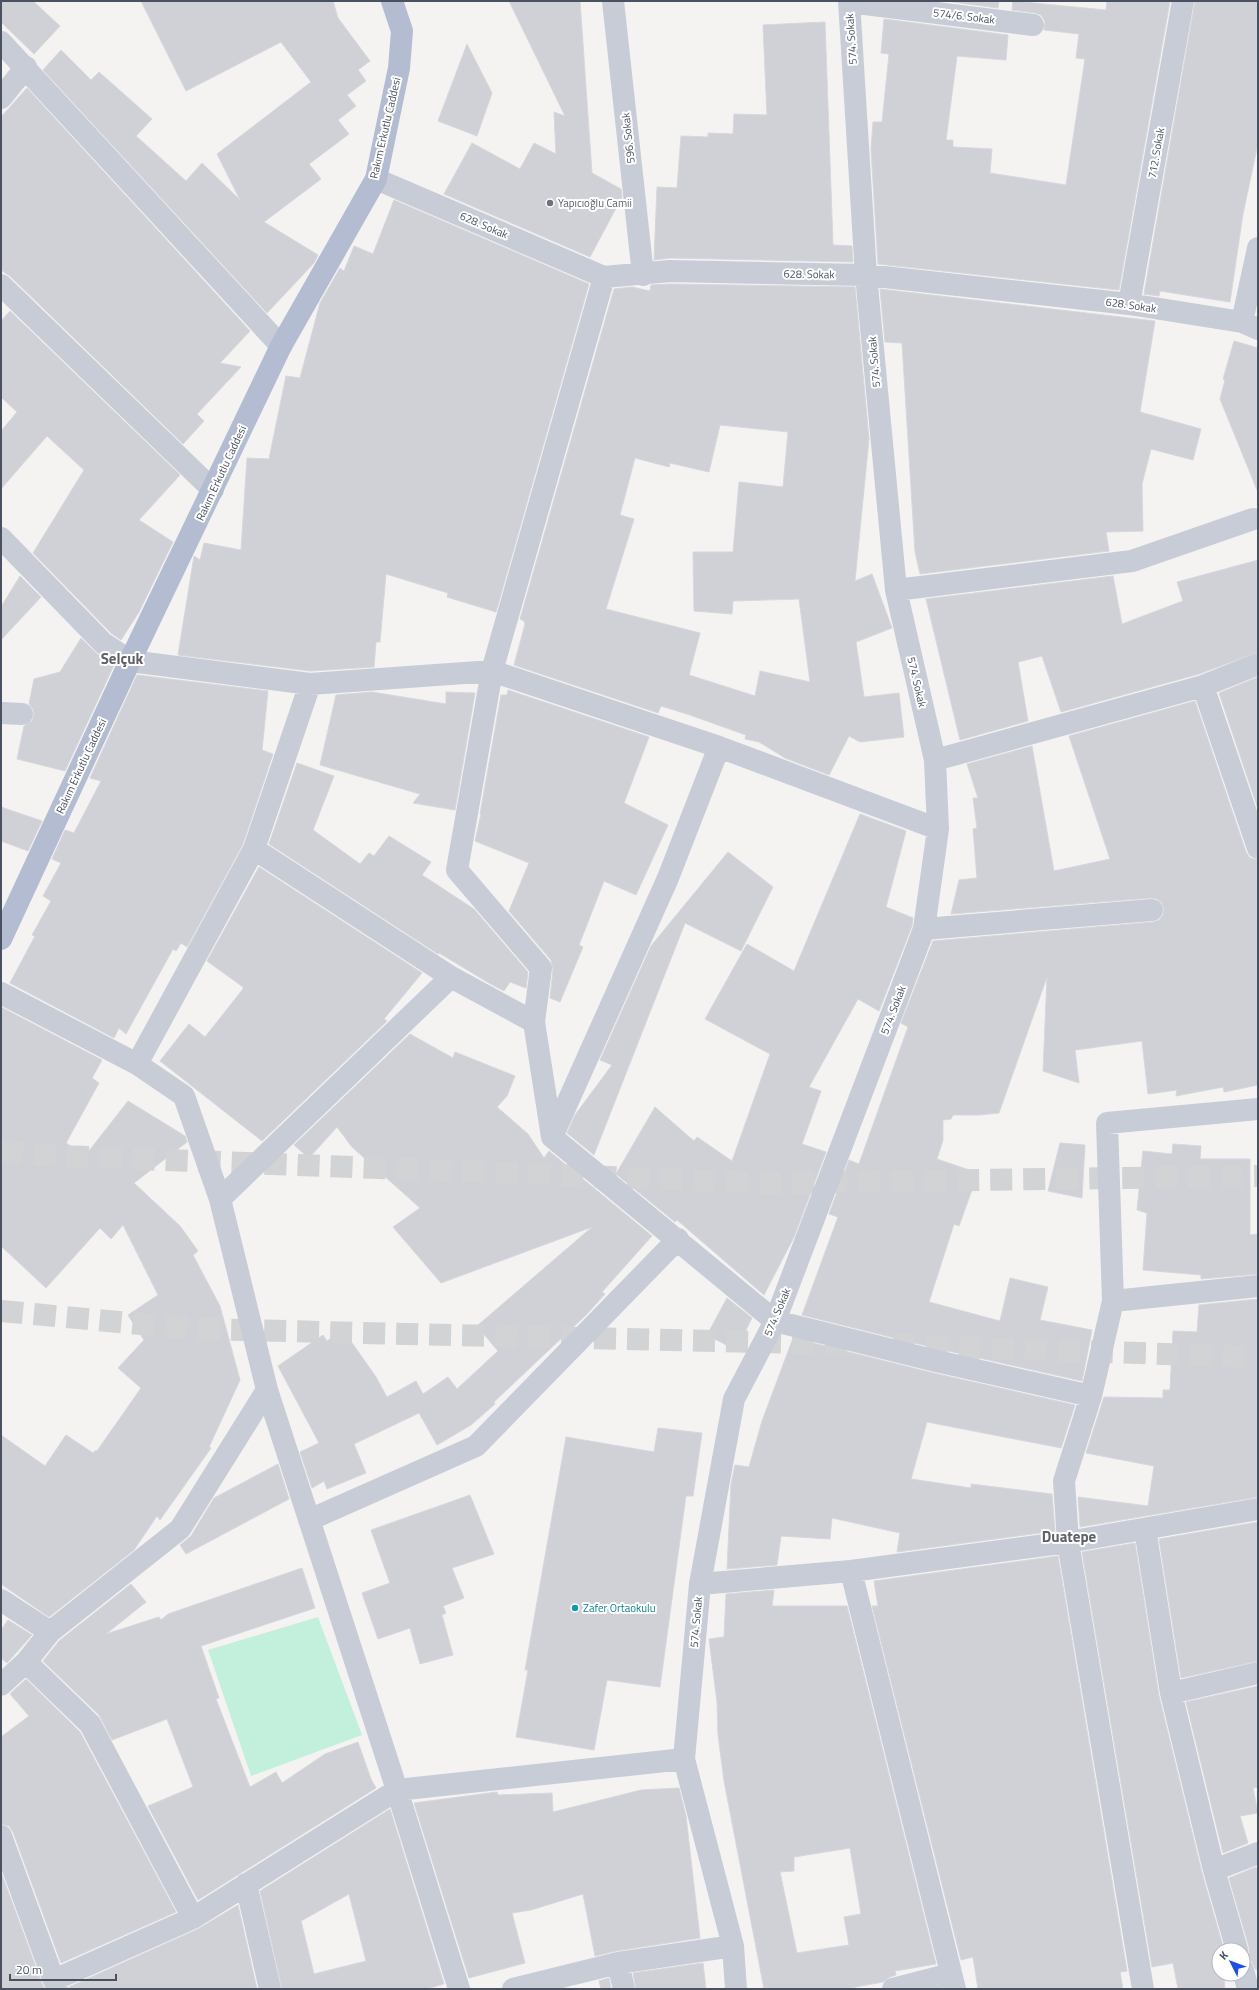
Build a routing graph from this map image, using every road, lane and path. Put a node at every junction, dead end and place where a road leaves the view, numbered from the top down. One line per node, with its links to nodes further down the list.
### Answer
1 (392, 1): 9 (main road, Rakım Erkutlu Caddesi)
2 (613, 1): 11 (street, 596. Sokak)
3 (1183, 1): 15 (street, 712. Sokak)
4 (849, 2): 5 (street, 574/6. Sokak); 12 (street, 574. Sokak)
5 (1033, 25)
6 (1, 42): 7 (street)
7 (26, 68): 8 (street); 17 (street)
8 (1, 98)
9 (376, 178): 13 (street, 628. Sokak); 17 (main road, Rakım Erkutlu Caddesi)
10 (1258, 248): 16 (street)
11 (643, 275): 12 (street, 628. Sokak); 13 (street, 628. Sokak)
12 (866, 275): 15 (street, 628. Sokak); 21 (street, 574. Sokak)
13 (604, 277): 24 (street)
14 (1, 285): 18 (street)
15 (1129, 304): 16 (street, 628. Sokak)
16 (1250, 325)
17 (281, 346): 18 (main road, Rakım Erkutlu Caddesi)
18 (213, 490): 22 (main road, Rakım Erkutlu Caddesi)
19 (1253, 520): 21 (street)
20 (1, 538): 22 (street)
21 (896, 590): 30 (street, 574. Sokak)
22 (130, 661): 25 (street); 37 (main road, Rakım Erkutlu Caddesi)
23 (1258, 664): 26 (street)
24 (492, 671): 25 (street); 29 (street); 40 (street)
25 (310, 684): 33 (street)
26 (1204, 686): 30 (street); 31 (street)
27 (1, 713): 28 (street)
28 (22, 714)
29 (719, 747): 32 (street); 43 (street)
30 (934, 760): 32 (street, 574. Sokak)
31 (1250, 797): 34 (street)
32 (938, 829): 36 (street, 574. Sokak)
33 (254, 848): 38 (street); 41 (street)
34 (1258, 848)
35 (1152, 910): 36 (street)
36 (924, 929): 48 (street, 574. Sokak)
37 (1, 939)
38 (451, 977): 40 (street); 44 (street)
39 (1, 993): 41 (street)
40 (534, 1022): 43 (street)
41 (137, 1064): 44 (street)
42 (1258, 1109): 47 (street)
43 (552, 1137): 45 (street)
44 (220, 1199): 49 (street)
45 (678, 1239): 48 (street); 52 (street)
46 (1258, 1286): 47 (street)
47 (1113, 1301): 50 (street)
48 (775, 1321): 50 (street); 56 (street, 574. Sokak)
49 (267, 1390): 52 (street); 58 (street)
50 (1091, 1396): 54 (street)
51 (1258, 1509): 53 (street)
52 (309, 1520): 64 (street)
53 (1145, 1529): 54 (street); 62 (street)
54 (1068, 1542): 55 (street); 81 (street)
55 (852, 1571): 56 (street); 73 (street)
56 (700, 1584): 63 (street, 574. Sokak)
57 (1, 1600): 58 (street)
58 (50, 1632): 59 (street)
59 (26, 1662): 61 (street); 69 (street)
60 (1258, 1673): 62 (street)
61 (1, 1685)
62 (1171, 1692): 67 (street)
63 (684, 1759): 64 (street); 71 (street, 574. Sokak)
64 (398, 1790): 68 (street); 76 (street)
65 (1, 1836): 74 (street)
66 (1258, 1853): 67 (street)
67 (1214, 1870): 70 (street)
68 (246, 1884): 69 (street); 75 (street)
69 (193, 1918): 74 (street)
70 (1235, 1942)
71 (733, 1946): 72 (street); 79 (street, 574. Sokak)
72 (618, 1964): 77 (street); 78 (street)
73 (953, 1982): 80 (street)
74 (56, 1984)
75 (270, 1989)
76 (459, 1989)
77 (513, 1989)
78 (624, 1989)
79 (736, 1989)
80 (893, 1989)
81 (1143, 1989)

